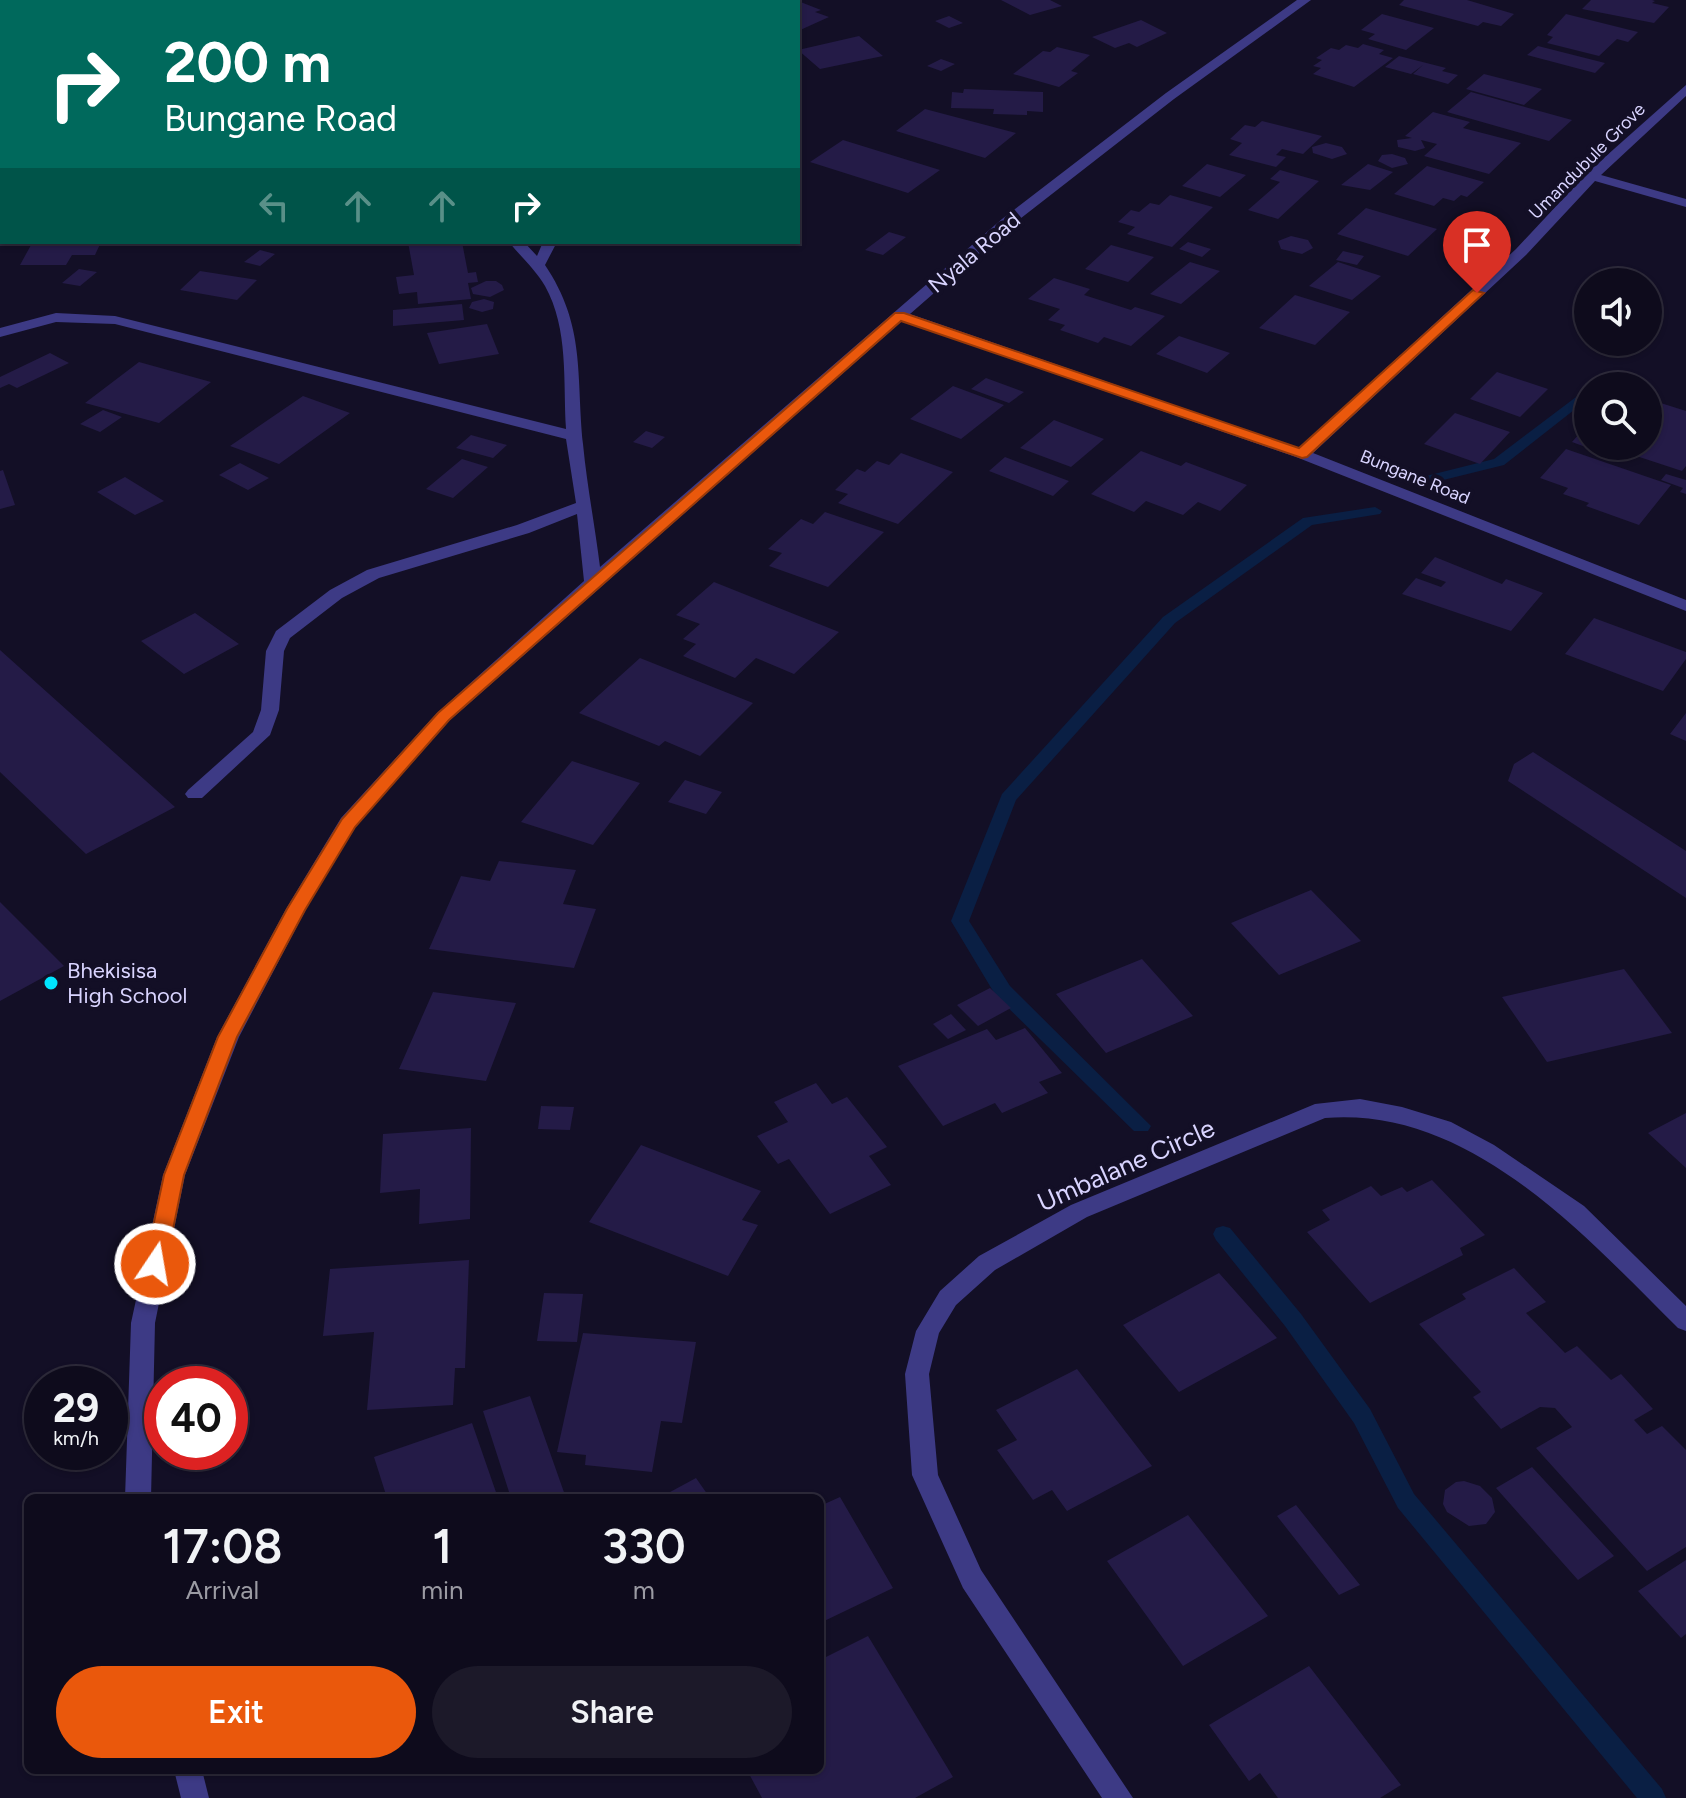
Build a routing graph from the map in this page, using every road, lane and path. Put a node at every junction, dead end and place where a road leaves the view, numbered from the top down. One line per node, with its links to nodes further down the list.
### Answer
1 (1305, 0): 8 (street, Nyala Road)
2 (1686, 89): 3 (street, Umandubule Grove)
3 (1592, 176): 4 (street); 11 (street, Umandubule Grove)
4 (1686, 203)
5 (518, 244): 7 (street)
6 (549, 244): 7 (street)
7 (538, 264): 10 (street)
8 (899, 315): 11 (street, Bungane Road); 13 (street, Nyala Road)
9 (0, 333): 10 (street)
10 (574, 436): 12 (street)
11 (1302, 454): 14 (street, Bungane Road)
12 (585, 505): 13 (street); 15 (street)
13 (593, 582): 17 (street, Nyala Road)
14 (1686, 606)
15 (195, 794)
16 (1686, 1321): 20 (street, Umbalane Circle)
17 (138, 1494)
18 (189, 1774): 19 (street)
19 (195, 1798)
20 (1119, 1798)

